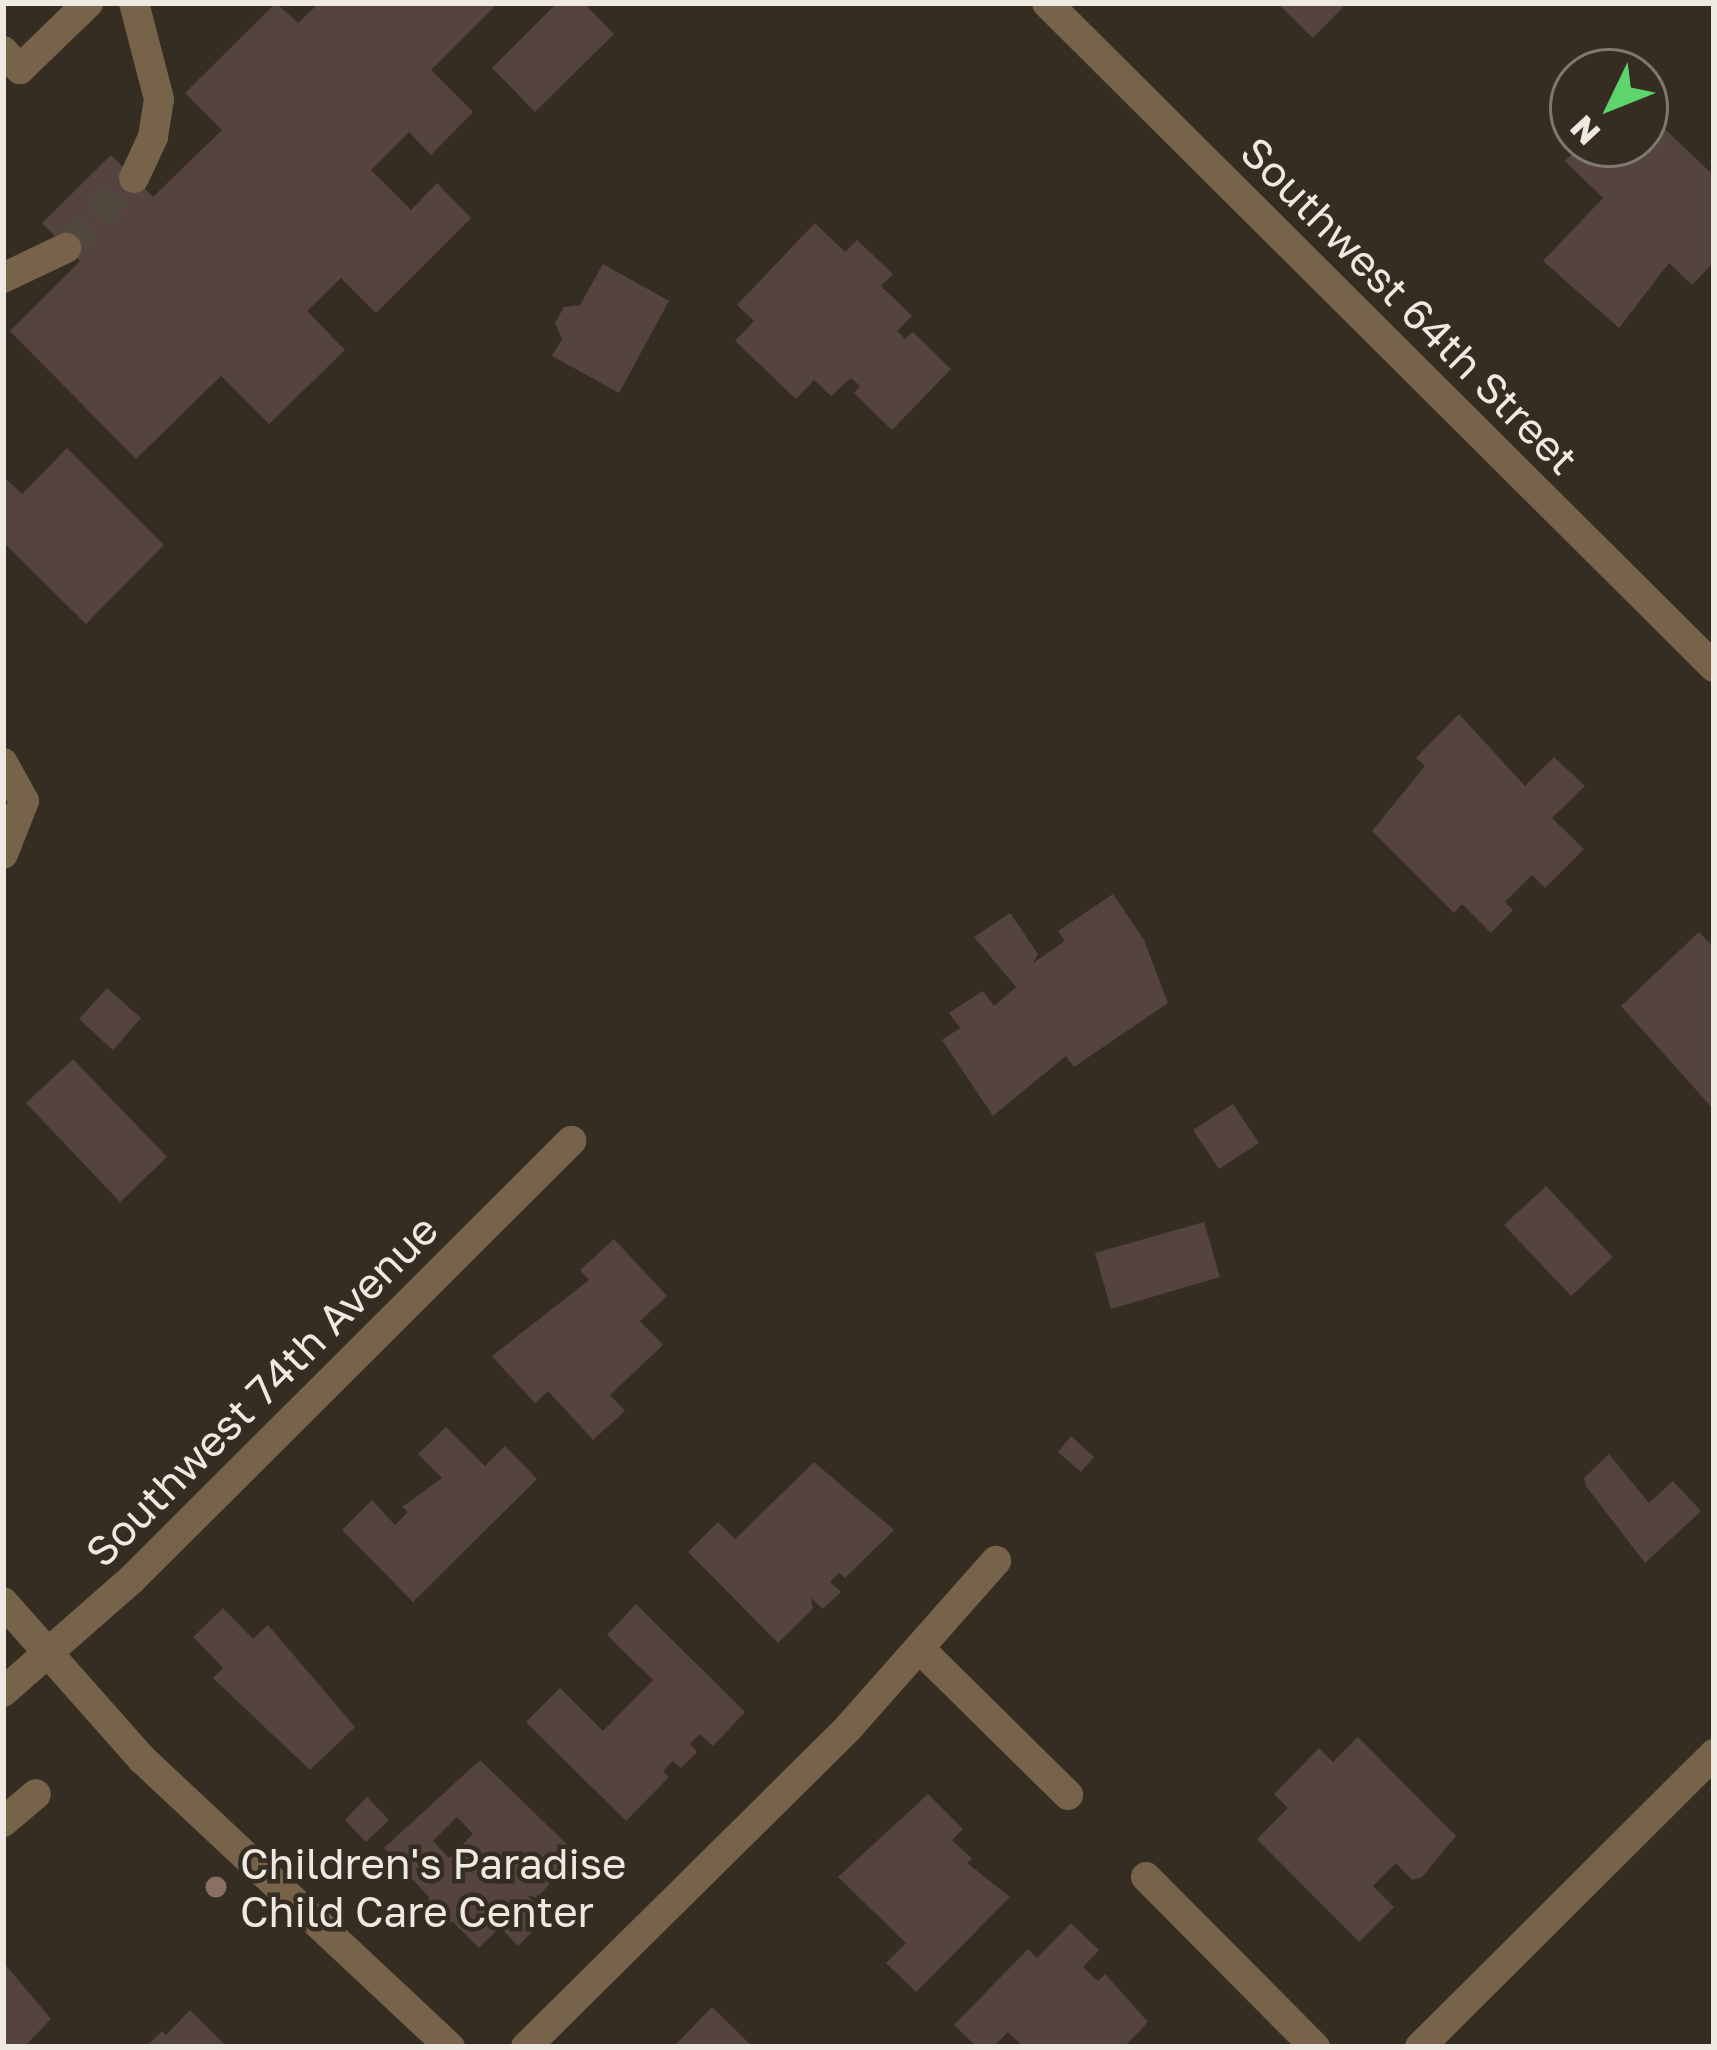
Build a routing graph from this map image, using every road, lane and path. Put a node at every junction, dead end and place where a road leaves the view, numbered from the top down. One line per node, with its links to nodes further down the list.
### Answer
1 (88, 3): 4 (street)
2 (134, 3): 5 (street)
3 (1047, 3): 8 (street, Southwest 64th Street)
4 (9, 68)
5 (134, 178)
6 (66, 248): 7 (street)
7 (3, 278)
8 (1714, 667)
9 (3, 763): 10 (street)
10 (3, 854)
11 (571, 1141): 15 (street, Southwest 74th Avenue)
12 (996, 1561): 14 (street)
13 (3, 1602): 15 (street)
14 (920, 1649): 19 (street); 23 (street)
15 (46, 1654): 16 (street, Southwest 74th Avenue); 22 (street)
16 (3, 1692)
17 (1714, 1754): 25 (street)
18 (36, 1794): 20 (street)
19 (1068, 1795)
20 (3, 1822)
21 (1146, 1877): 24 (street)
22 (449, 2047)
23 (526, 2047)
24 (1315, 2047)
25 (1420, 2047)

